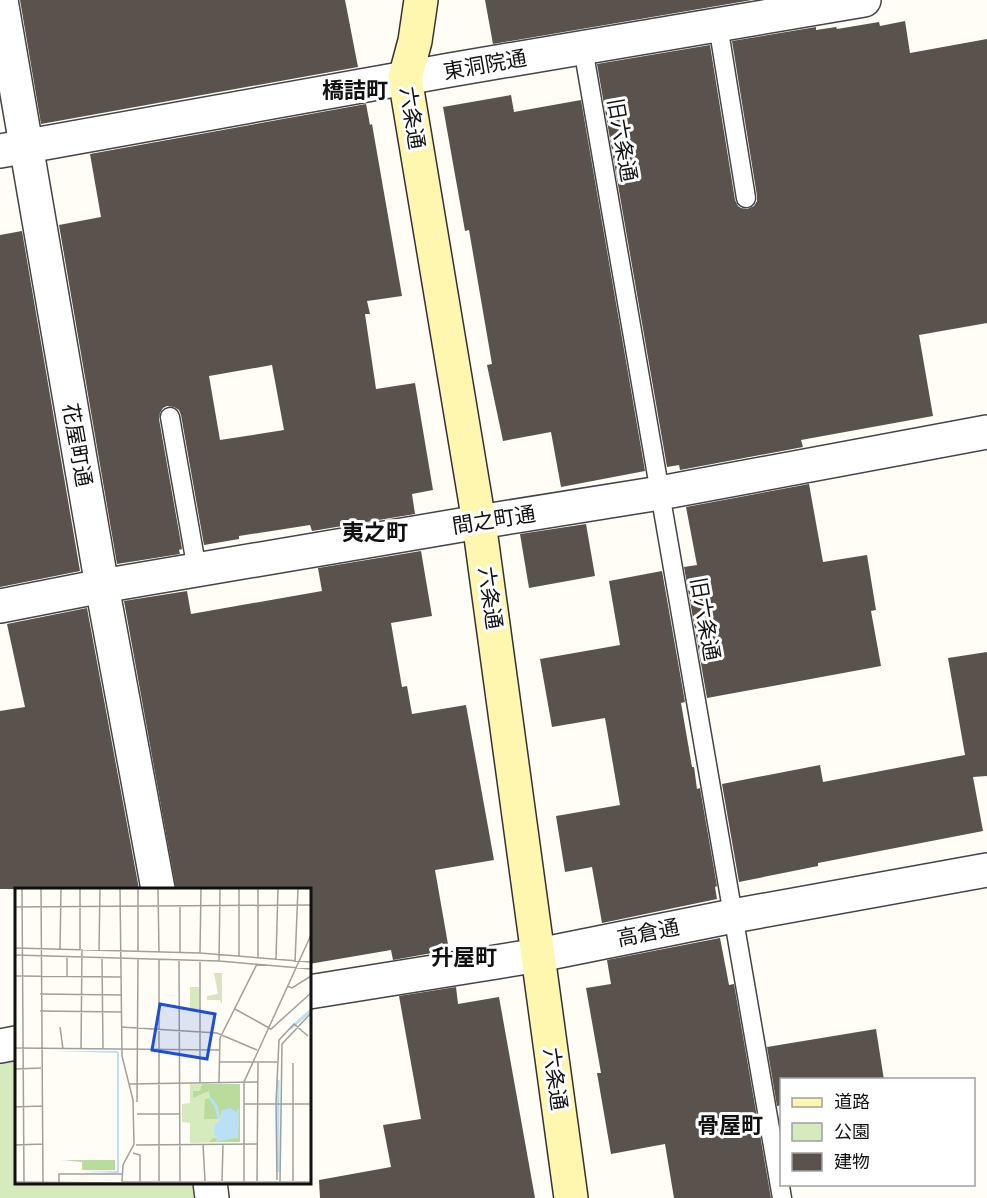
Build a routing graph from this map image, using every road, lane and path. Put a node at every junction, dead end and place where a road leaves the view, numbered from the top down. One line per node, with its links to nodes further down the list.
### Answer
1 (1, 0): 8 (street, 花屋町通)
2 (422, 0): 7 (street, 六条通)
3 (864, 0): 4 (street, 東洞院通)
4 (823, 3): 5 (street, 東洞院通)
5 (718, 25): 6 (street, 東洞院通); 9 (lane)
6 (583, 48): 7 (street, 東洞院通); 12 (lane, 旧六条通)
7 (405, 78): 8 (street, 東洞院通); 13 (street, 六条通)
8 (13, 149): 15 (street, 花屋町通)
9 (746, 198)
10 (170, 417): 14 (lane)
11 (987, 432): 12 (street, 間之町通)
12 (660, 493): 13 (street, 間之町通); 19 (lane, 旧六条通)
13 (479, 522): 14 (street, 間之町通); 20 (street, 六条通)
14 (197, 570): 15 (street, 間之町通)
15 (102, 586): 16 (street, 間之町通); 18 (street, 花屋町通)
16 (0, 606)
17 (987, 870): 19 (street, 高倉通)
18 (158, 888)
19 (733, 916): 20 (street, 高倉通); 27 (lane, 旧六条通)
20 (538, 955): 21 (street, 高倉通); 26 (street, 六条通)
21 (310, 992)
22 (15, 1042): 23 (street)
23 (0, 1046)
24 (210, 1183): 25 (street)
25 (212, 1198)
26 (572, 1198)
27 (782, 1198)

